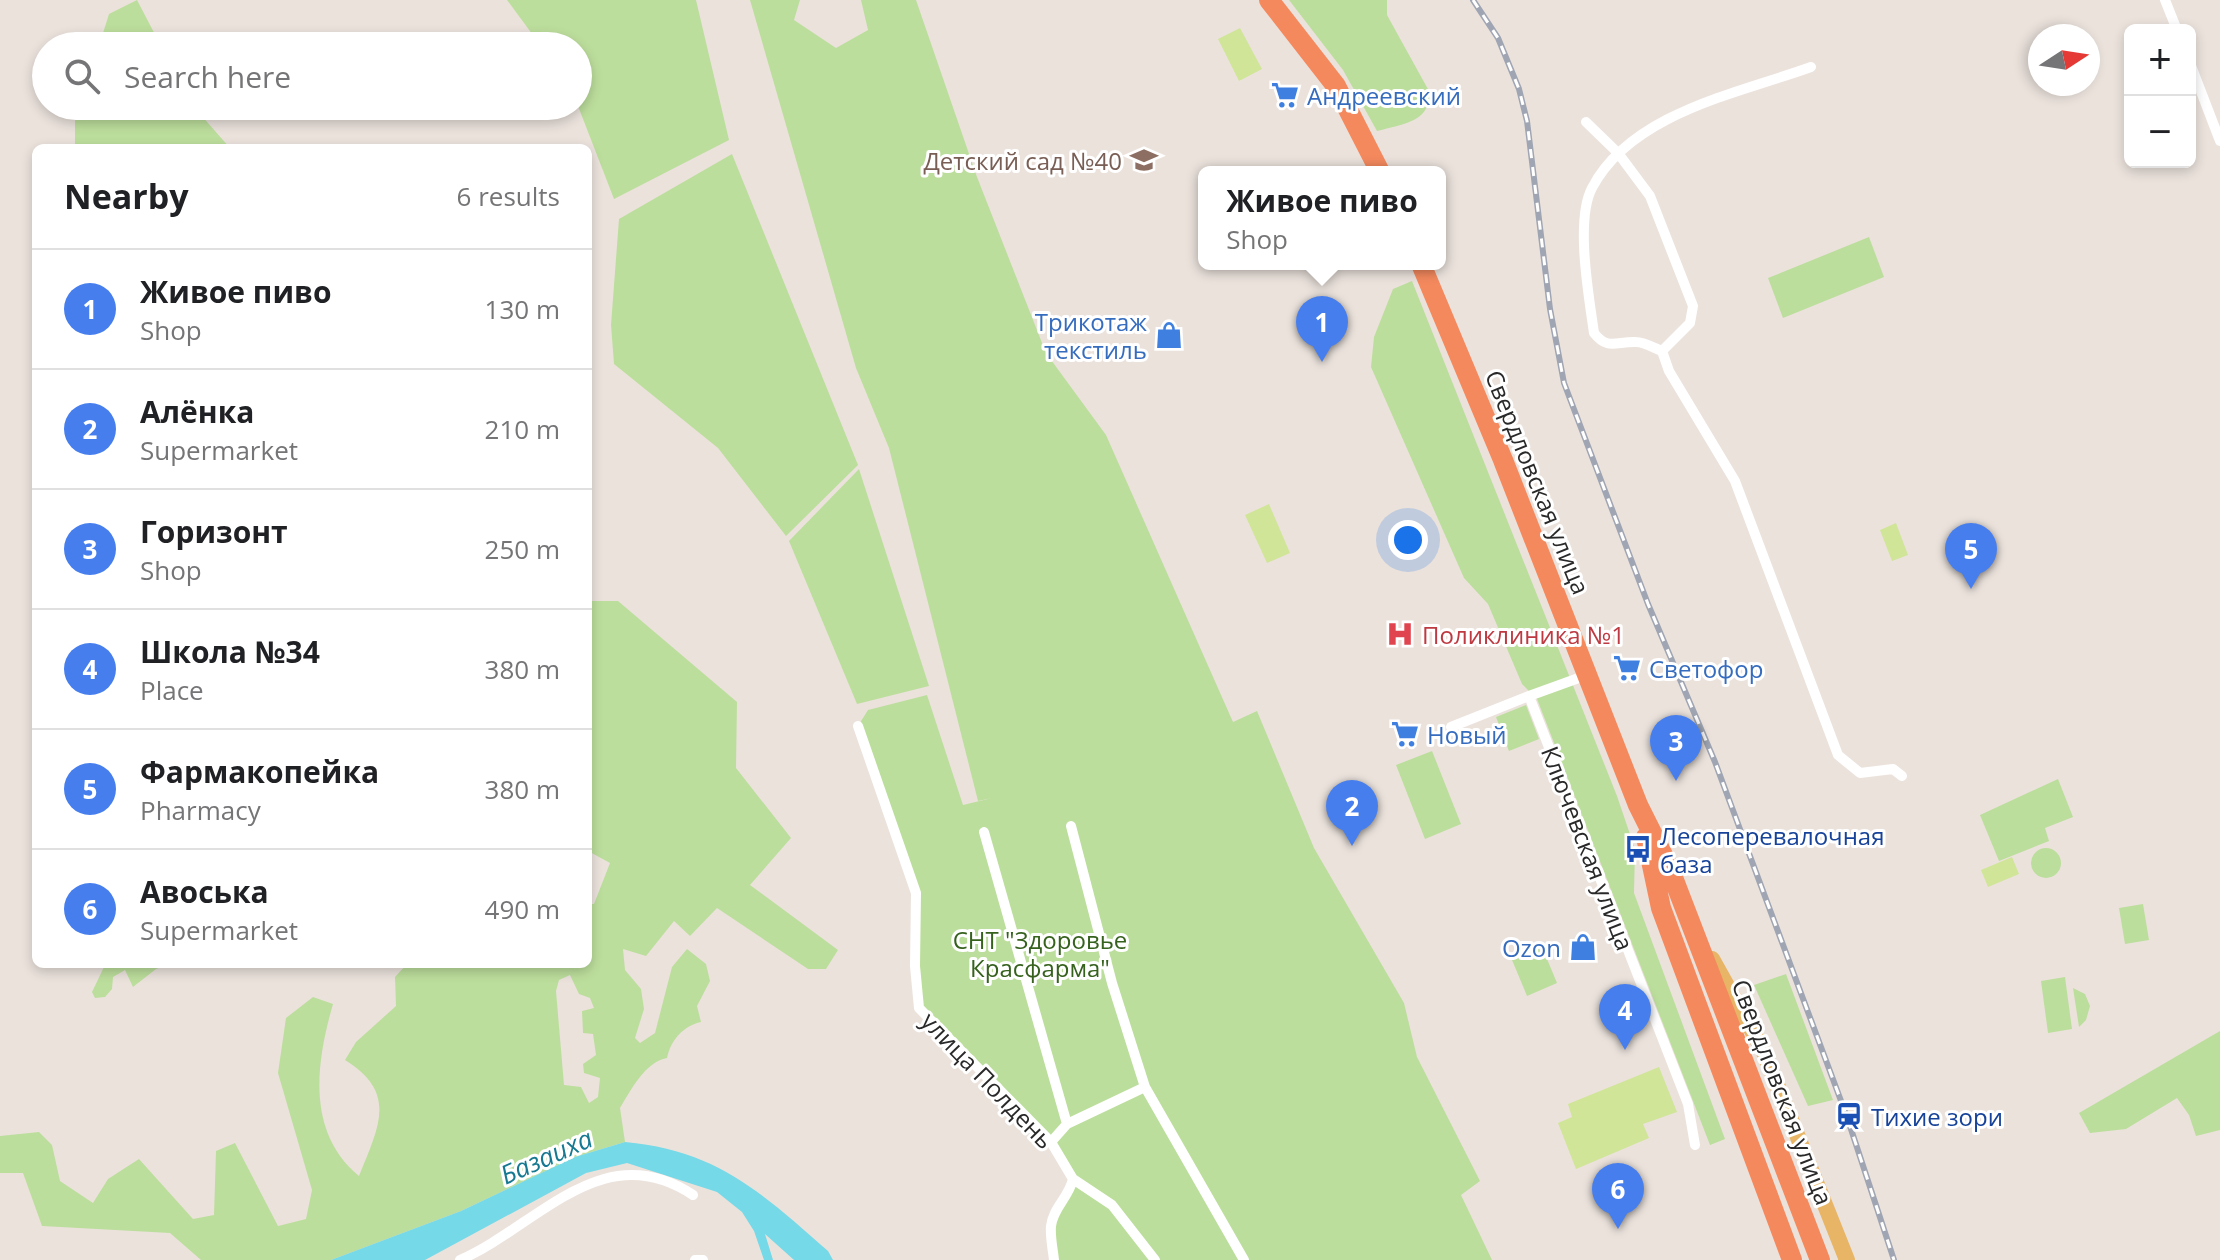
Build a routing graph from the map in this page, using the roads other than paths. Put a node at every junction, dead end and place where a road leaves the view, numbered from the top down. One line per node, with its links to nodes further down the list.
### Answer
1 (1269, 0): 9 (highway)
2 (2165, 0): 3 (street)
3 (2175, 24)
4 (1811, 67): 8 (street)
5 (2196, 79): 7 (street)
6 (1586, 122): 8 (street)
7 (2220, 141)
8 (1618, 153): 11 (street); 11 (street)
9 (1377, 166)
10 (1423, 270): 12 (highway, Свердловская улица)
11 (1662, 351): 16 (street)
12 (1587, 675): 13 (street); 17 (highway, Свердловская улица)
13 (1524, 698): 15 (street); 24 (street, Ключевская улица)
14 (858, 726): 23 (street, улица Полдень)
15 (1451, 727)
16 (1902, 776)
17 (1641, 810): 20 (highway, Свердловская улица); 27 (highway, Свердловская улица)
18 (1071, 826): 21 (street)
19 (984, 832): 22 (street)
20 (1685, 910): 34 (highway, Свердловская улица); 35 (main road)
21 (1145, 1087): 22 (street); 33 (street)
22 (1067, 1124): 23 (street)
23 (1051, 1142): 25 (street, улица Полдень)
24 (1695, 1145)
25 (1073, 1179): 31 (street); 32 (street, улица Полдень)
26 (693, 1195): 28 (street)
27 (1791, 1258)
28 (460, 1260)
29 (695, 1260): 30 (street)
30 (703, 1260)
31 (1054, 1260)
32 (1155, 1260)
33 (1244, 1260)
34 (1820, 1260)
35 (1847, 1260)

